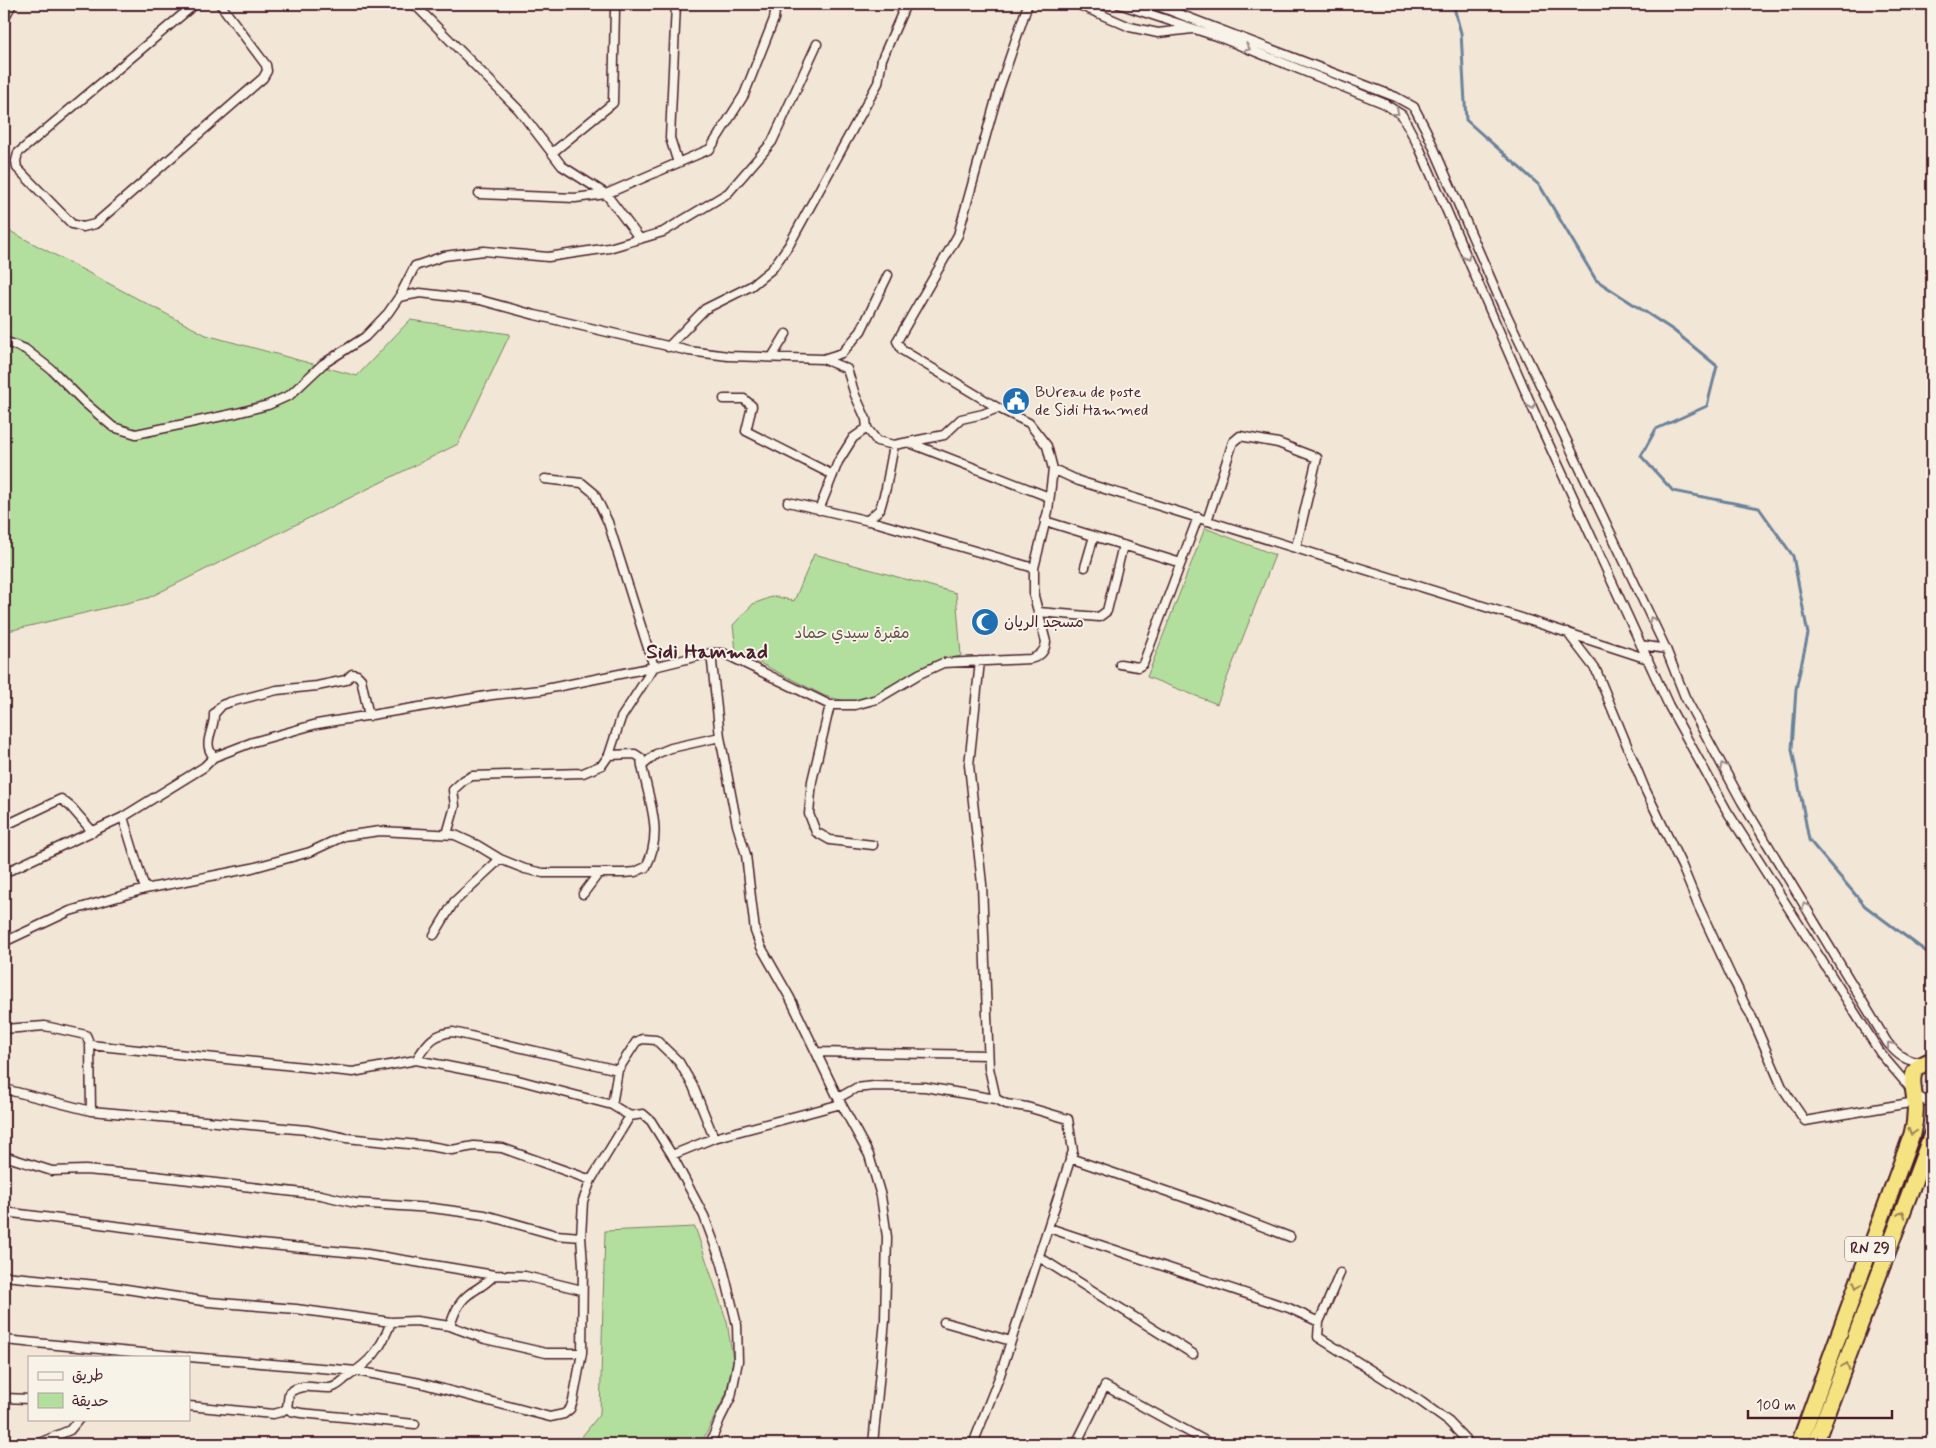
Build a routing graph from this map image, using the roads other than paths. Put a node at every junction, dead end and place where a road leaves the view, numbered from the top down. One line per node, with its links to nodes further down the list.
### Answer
1 (12, 4): 13 (street)
2 (195, 4): 3 (street)
3 (220, 4)
4 (414, 4): 16 (street)
5 (614, 4): 16 (street)
6 (676, 4): 17 (street)
7 (776, 4): 17 (street)
8 (906, 4): 27 (street)
9 (1028, 4): 33 (street)
10 (1077, 4): 14 (street)
11 (1119, 4): 14 (street)
12 (1153, 4): 19 (street)
13 (4, 19)
14 (1195, 29): 18 (street, one-way to 18)
15 (816, 44): 22 (street)
16 (552, 153): 21 (street)
17 (678, 163): 21 (street)
18 (1431, 176): 19 (street); 55 (street, one-way to 55)
19 (1450, 186): 56 (street, one-way to 19)
20 (479, 194): 21 (street)
21 (606, 194): 22 (street)
22 (640, 239): 24 (street)
23 (888, 275): 28 (street)
24 (399, 297): 26 (street); 27 (street)
25 (786, 334): 29 (street)
26 (4, 340)
27 (668, 347): 29 (street)
28 (842, 353): 30 (street); 31 (street)
29 (772, 357): 30 (street)
30 (824, 359): 31 (street)
31 (847, 369): 34 (street)
32 (724, 400): 38 (street)
33 (998, 408): 35 (street); 37 (street)
34 (867, 428): 36 (street); 38 (street)
35 (910, 443): 36 (street); 40 (street)
36 (894, 445): 45 (street)
37 (1053, 469): 40 (street); 43 (street)
38 (833, 475): 42 (street)
39 (545, 478): 61 (street)
40 (1049, 497): 46 (street)
41 (788, 502): 42 (street)
42 (819, 510): 45 (street)
43 (1198, 517): 44 (street); 50 (street)
44 (1207, 520): 49 (street); 49 (street)
45 (867, 521): 52 (street)
46 (1046, 521): 47 (street); 52 (street)
47 (1094, 536): 48 (street); 51 (street)
48 (1123, 545): 50 (street); 53 (street)
49 (1296, 547): 54 (street)
50 (1181, 563): 60 (street)
51 (1085, 567)
52 (1034, 568): 53 (street)
53 (1038, 612): 59 (street)
54 (1567, 632): 58 (street); 88 (street)
55 (1641, 645): 56 (street); 58 (street)
56 (1666, 649): 85 (street, one-way to 56)
57 (711, 653): 61 (street); 62 (street); 64 (street)
58 (1648, 659): 88 (street)
59 (980, 661): 62 (street); 83 (street)
60 (1120, 664)
61 (654, 667): 63 (street); 65 (street)
62 (830, 705): 72 (street)
63 (369, 716): 66 (street); 66 (street)
64 (720, 737): 67 (street); 82 (street)
65 (609, 755): 67 (street); 71 (street)
66 (214, 757): 68 (street)
67 (642, 766): 75 (street)
68 (123, 817): 70 (street); 76 (street)
69 (4, 826): 70 (street)
70 (93, 832): 74 (street)
71 (447, 834): 73 (street); 76 (street)
72 (873, 845)
73 (500, 859): 75 (street); 78 (street)
74 (4, 873)
75 (598, 874): 77 (street)
76 (145, 889): 79 (street)
77 (583, 894)
78 (434, 935)
79 (4, 942)
80 (4, 1028): 81 (street)
81 (90, 1045): 84 (street); 93 (street)
82 (816, 1052): 83 (street); 90 (street)
83 (988, 1055): 89 (street)
84 (416, 1060): 86 (street); 92 (street)
85 (1931, 1061): 88 (highway, RN 29)
86 (618, 1070): 92 (street); 96 (street)
87 (4, 1089): 93 (street)
88 (1914, 1097): 91 (street); 134 (highway, RN 29, one-way to 134)
89 (996, 1099): 90 (street); 99 (street)
90 (840, 1101): 96 (street); 129 (street)
91 (1932, 1102)
92 (612, 1105): 94 (street)
93 (91, 1111): 100 (street)
94 (630, 1116): 97 (street); 100 (street)
95 (1932, 1134): 135 (highway, RN 29, one-way to 95)
96 (714, 1138): 97 (street)
97 (672, 1155): 128 (street)
98 (4, 1156): 103 (street)
99 (1070, 1158): 102 (street); 104 (street)
100 (591, 1180): 103 (street)
101 (4, 1212): 107 (street)
102 (1049, 1228): 105 (street); 112 (street)
103 (581, 1236): 109 (street)
104 (1290, 1237)
105 (1039, 1257): 115 (street); 117 (street)
106 (1340, 1274): 112 (street)
107 (494, 1275): 109 (street); 113 (street)
108 (4, 1276): 110 (street)
109 (582, 1290): 116 (street)
110 (391, 1322): 113 (street); 120 (street)
111 (944, 1322): 115 (street)
112 (1319, 1322): 133 (street)
113 (450, 1326): 116 (street)
114 (4, 1340): 118 (street)
115 (1012, 1341): 130 (street)
116 (582, 1353): 120 (street)
117 (1193, 1354)
118 (174, 1356)
119 (190, 1357): 120 (street)
120 (357, 1371): 124 (street)
121 (4, 1398): 122 (street)
122 (28, 1400)
123 (190, 1406): 124 (street)
124 (286, 1408): 126 (street)
125 (78, 1420): 127 (street)
126 (415, 1424)
127 (37, 1444)
128 (710, 1444)
129 (873, 1444)
130 (973, 1444)
131 (1076, 1444): 132 (street)
132 (1211, 1444)
133 (1470, 1444)
134 (1799, 1444)
135 (1815, 1444)

